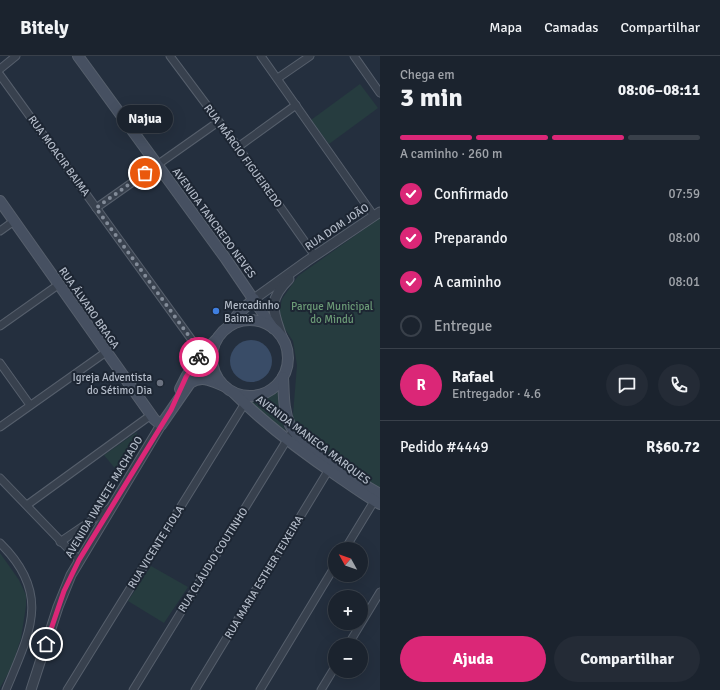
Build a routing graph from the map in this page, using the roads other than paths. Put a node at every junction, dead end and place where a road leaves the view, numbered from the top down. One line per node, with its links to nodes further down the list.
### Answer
1 (16, 56): 7 (street)
2 (78, 56): 14 (main road, AVENIDA TANCREDO NEVES)
3 (170, 56): 12 (street, RUA MÁRCIO FIGUEIREDO)
4 (261, 56): 9 (street)
5 (310, 56): 9 (street)
6 (354, 56): 10 (street)
7 (0, 69)
8 (0, 75): 16 (street, RUA MOACIR BAIMA)
9 (278, 78): 11 (street)
10 (380, 93)
11 (296, 105): 13 (street); 17 (street)
12 (218, 122): 13 (street, RUA MÁRCIO FIGUEIREDO); 14 (street)
13 (238, 147): 20 (street, RUA MÁRCIO FIGUEIREDO)
14 (157, 165): 16 (street); 23 (main road, AVENIDA TANCREDO NEVES)
15 (0, 201): 18 (main road, RUA ÁLVARO BRAGA)
16 (96, 208): 29 (street, RUA MOACIR BAIMA)
17 (377, 214): 20 (street, RUA DOM JOÃO)
18 (14, 221): 19 (street); 22 (main road, RUA ÁLVARO BRAGA)
19 (0, 231)
20 (315, 256): 21 (street, RUA DOM JOÃO)
21 (307, 262): 23 (street, RUA DOM JOÃO); 27 (street, RUA DOM JOÃO)
22 (58, 285): 24 (street); 28 (main road, RUA ÁLVARO BRAGA)
23 (254, 299): 25 (main road, AVENIDA TANCREDO NEVES); 26 (main road, RUA DOM JOÃO)
24 (0, 326)
25 (273, 328): 26 (main road); 27 (main road)
26 (222, 333): 29 (main road, AVENIDA IVANETE MACHADO); 32 (main road)
27 (282, 337): 31 (main road)
28 (106, 352): 35 (street); 37 (main road, RUA ÁLVARO BRAGA)
29 (202, 354): 36 (main road, AVENIDA IVANETE MACHADO)
30 (0, 363): 35 (street)
31 (283, 377): 33 (main road); 40 (main road, AVENIDA MANECA MARQUES)
32 (224, 386): 33 (main road); 36 (main road, AVENIDA IVANETE MACHADO)
33 (234, 392): 34 (main road, AVENIDA MANECA MARQUES)
34 (244, 403): 40 (main road, AVENIDA MANECA MARQUES); 56 (street, RUA VICENTE FIOLA)
35 (30, 405): 39 (street)
36 (171, 410): 38 (main road, AVENIDA IVANETE MACHADO)
37 (151, 415): 38 (main road, RUA ÁLVARO BRAGA); 44 (street)
38 (161, 426): 45 (street, AVENIDA IVANETE MACHADO)
39 (0, 427)
40 (290, 435): 41 (main road, AVENIDA MANECA MARQUES); 57 (street, RUA CLÁUDIO COUTINHO)
41 (331, 467): 43 (main road, AVENIDA MANECA MARQUES); 58 (street, RUA MARIA ESTHER TEIXEIRA)
42 (0, 478): 44 (street)
43 (378, 498): 47 (street)
44 (27, 506): 46 (street)
45 (112, 507): 46 (street); 49 (street, AVENIDA IVANETE MACHADO)
46 (60, 542): 49 (street)
47 (350, 542)
48 (0, 543): 54 (street)
49 (79, 560): 55 (street, AVENIDA IVANETE MACHADO)
50 (328, 578): 59 (street)
51 (380, 592): 52 (street)
52 (352, 638)
53 (328, 678): 60 (street)
54 (6, 690)
55 (31, 690)
56 (68, 690)
57 (133, 690)
58 (195, 690)
59 (260, 690)
60 (321, 690)

